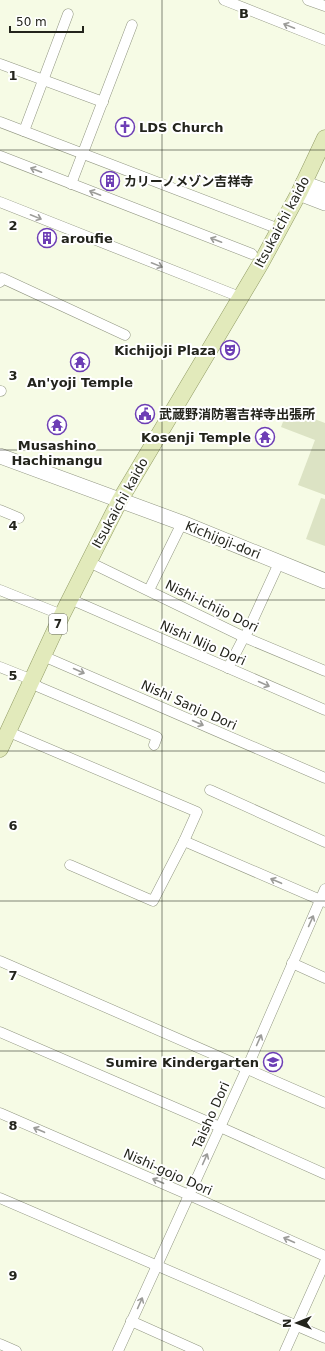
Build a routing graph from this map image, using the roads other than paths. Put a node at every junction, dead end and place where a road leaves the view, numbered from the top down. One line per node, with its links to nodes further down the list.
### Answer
1 (224, 0): 6 (street, one-way to 1)
2 (308, 0): 3 (street)
3 (325, 6)
4 (68, 14): 8 (street)
5 (132, 25): 9 (street)
6 (325, 40)
7 (0, 64): 8 (street)
8 (43, 80): 9 (street); 11 (street)
9 (103, 102): 13 (street)
10 (0, 122): 11 (street)
11 (24, 131): 13 (street)
12 (325, 138): 16 (main road, Itsukaichi kaido / 7)
13 (83, 153): 15 (street); 20 (street)
14 (0, 156): 15 (street, one-way to 14)
15 (71, 184): 21 (street, one-way to 15)
16 (301, 188): 17 (main road); 19 (main road); 20 (main road, Itsukaichi kaido / 7)
17 (325, 191)
18 (0, 202): 23 (street, one-way to 23)
19 (325, 203)
20 (279, 229): 23 (main road, Itsukaichi kaido / 7)
21 (252, 254)
22 (0, 282): 24 (street)
23 (240, 297): 26 (main road, Itsukaichi kaido / 7)
24 (125, 335)
25 (0, 456): 26 (main road, Kichijoji-dori)
26 (120, 500): 29 (main road, Kichijoji-dori); 30 (main road, Itsukaichi kaido / 7)
27 (0, 510): 28 (street)
28 (19, 518)
29 (182, 523): 31 (main road, Kichijoji-dori); 34 (street)
30 (89, 562): 34 (street, Nishi-ichijo Dori); 35 (main road, Itsukaichi kaido / 7)
31 (279, 563): 32 (main road, Kichijoji-dori); 37 (street)
32 (325, 581)
33 (0, 590): 36 (street)
34 (149, 590): 37 (street, Nishi-ichijo Dori)
35 (70, 598): 36 (main road, Itsukaichi kaido / 7); 40 (street, Nishi Nijo Dori)
36 (62, 615): 38 (main road, Itsukaichi kaido / 7)
37 (244, 636): 40 (street); 41 (street, Nishi-ichijo Dori)
38 (43, 656): 42 (main road, Itsukaichi kaido / 7); 47 (street, Nishi Sanjo Dori, one-way to 47)
39 (0, 667): 42 (street)
40 (228, 668): 43 (street, Nishi Nijo Dori, one-way to 43)
41 (325, 671)
42 (31, 681): 44 (main road, Itsukaichi kaido / 7); 45 (street)
43 (325, 710)
44 (9, 732): 46 (main road, Itsukaichi kaido / 7); 49 (street)
45 (154, 745)
46 (0, 749)
47 (325, 778)
48 (210, 790): 50 (street)
49 (184, 841): 51 (street); 53 (street, one-way to 49)
50 (325, 842)
51 (70, 865)
52 (325, 889): 53 (street, Taisho Dori)
53 (323, 901): 55 (street, Taisho Dori, one-way to 53)
54 (0, 961): 58 (street)
55 (292, 963): 56 (street); 58 (street, Taisho Dori, one-way to 55)
56 (325, 978)
57 (0, 1032): 61 (street)
58 (246, 1068): 59 (street); 61 (street, Taisho Dori)
59 (325, 1103)
60 (0, 1113): 63 (street, Nishi-gojo Dori, one-way to 60)
61 (220, 1127): 62 (street); 63 (street, Taisho Dori, one-way to 61)
62 (325, 1174)
63 (189, 1195): 65 (street, Nishi-gojo Dori, one-way to 63); 67 (street, Taisho Dori)
64 (0, 1198): 67 (street)
65 (325, 1256)
66 (325, 1262): 69 (street)
67 (157, 1265): 68 (street, Taisho Dori, one-way to 67); 69 (street)
68 (131, 1321): 73 (street, Taisho Dori); 74 (street)
69 (297, 1325): 70 (street); 75 (street)
70 (325, 1338)
71 (0, 1344): 72 (street)
72 (16, 1351)
73 (118, 1351)
74 (198, 1351)
75 (285, 1351)

